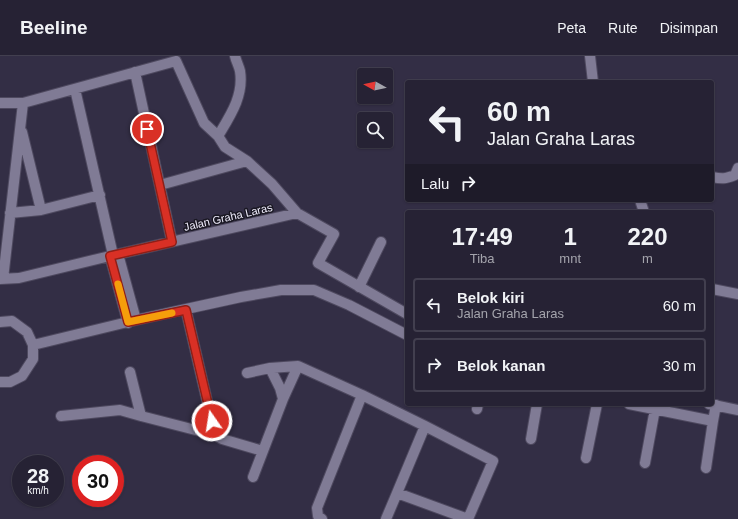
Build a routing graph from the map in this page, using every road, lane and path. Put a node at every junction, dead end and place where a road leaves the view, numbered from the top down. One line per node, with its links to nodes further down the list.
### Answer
1 (235, 56): 9 (street)
2 (590, 56): 4 (street)
3 (135, 72): 5 (street); 9 (street); 13 (street)
4 (593, 80)
5 (75, 89): 7 (street); 14 (street)
6 (0, 103): 7 (street)
7 (23, 103): 8 (street)
8 (20, 124): 15 (street); 16 (street)
9 (218, 136): 10 (street)
10 (247, 161): 13 (street); 17 (street)
11 (738, 168): 12 (street)
12 (714, 178)
13 (160, 185): 18 (street)
14 (100, 195): 15 (street); 20 (street)
15 (41, 210): 16 (street)
16 (10, 213): 21 (street)
17 (297, 213): 18 (street, Jalan Graha Laras); 22 (street)
18 (172, 242): 20 (street, Jalan Graha Laras)
19 (381, 242): 22 (street)
20 (114, 255): 21 (street, Jalan Graha Laras); 27 (street)
21 (2, 279)
22 (359, 287): 26 (street)
23 (714, 290): 24 (street)
24 (738, 294)
25 (186, 310): 27 (street); 29 (street); 49 (street)
26 (405, 313)
27 (132, 321): 30 (street)
28 (0, 322): 30 (street)
29 (405, 334)
30 (33, 345): 35 (street)
31 (298, 366): 32 (street); 36 (street); 37 (street)
32 (270, 368): 34 (street); 37 (street)
33 (130, 372): 46 (street)
34 (247, 372)
35 (0, 385)
36 (362, 395): 48 (street); 57 (street)
37 (283, 399): 51 (street)
38 (714, 405): 44 (street)
39 (537, 406): 50 (street)
40 (597, 406): 52 (street)
41 (639, 406): 43 (street)
42 (713, 406): 47 (street)
43 (655, 409): 47 (street); 53 (street)
44 (738, 410)
45 (61, 416): 46 (street)
46 (141, 416): 49 (street)
47 (713, 421): 54 (street)
48 (425, 426): 56 (street); 56 (street)
49 (215, 435): 51 (street)
50 (531, 439)
51 (263, 451): 55 (street)
52 (586, 458)
53 (645, 463)
54 (706, 468)
55 (253, 477)
56 (397, 493): 58 (street)
57 (322, 519)
58 (386, 519)

